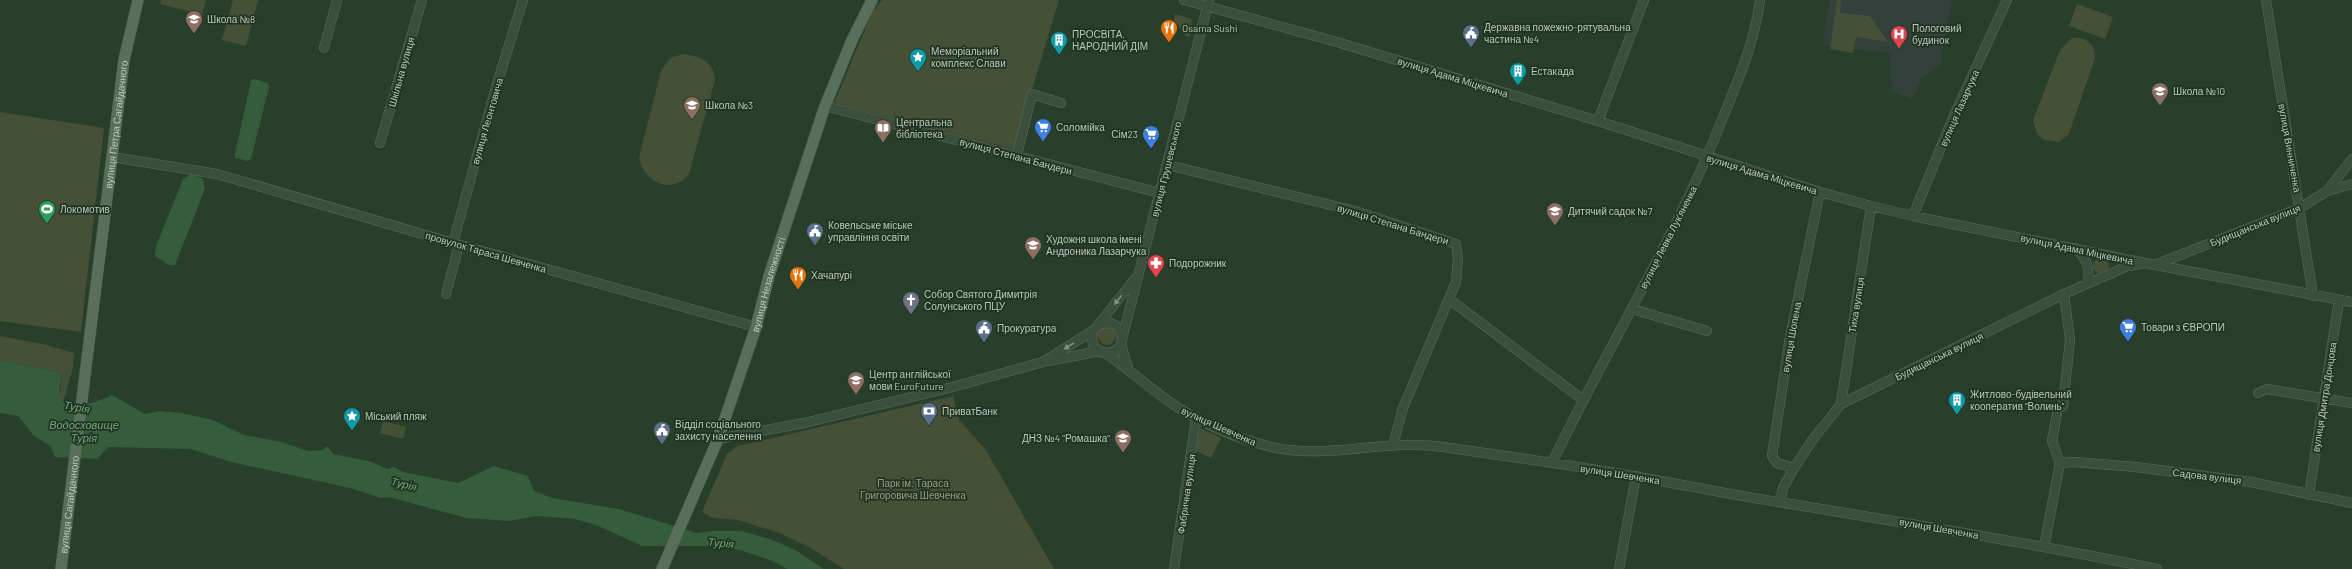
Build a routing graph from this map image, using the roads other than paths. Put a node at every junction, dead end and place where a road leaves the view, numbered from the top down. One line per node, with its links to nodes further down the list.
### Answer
1 (138, 0): 18 (main road, вулиця Петра Сагайдачного)
2 (337, 0): 12 (street)
3 (422, 0): 16 (street, Шкільна вулиця)
4 (523, 0): 29 (street, вулиця Леонтовича)
5 (872, 0): 14 (main road, вулиця Незалежності)
6 (1184, 0): 11 (street, вулиця Адама Міцкевича)
7 (1644, 0): 15 (street)
8 (1760, 0): 19 (street, вулиця Левка Лукʼяненка)
9 (2007, 0): 28 (street, вулиця Лазарчука)
10 (2266, 0): 27 (street, вулиця Винниченка)
11 (1208, 3): 15 (street, вулиця Адама Міцкевича); 21 (street, вулиця Грушевського)
12 (324, 48)
13 (1061, 103): 17 (street)
14 (825, 106): 17 (street, вулиця Степана Бандери); 42 (main road, вулиця Незалежності)
15 (1598, 121): 19 (street, вулиця Адама Міцкевича)
16 (380, 143)
17 (1017, 155): 25 (street, вулиця Степана Бандери)
18 (112, 157): 29 (street, провулок Тараса Шевченка); 48 (main road, вулиця Петра Сагайдачного)
19 (1708, 158): 24 (street, вулиця Адама Міцкевича); 41 (street, вулиця Левка Лукʼяненка)
20 (2352, 159): 23 (street)
21 (1168, 165): 25 (street, вулиця Грушевського); 38 (street, вулиця Степана Бандери)
22 (2352, 184): 23 (street, Будищанська вулиця)
23 (2327, 191): 27 (street, Будищанська вулиця)
24 (1820, 192): 26 (street, вулиця Адама Міцкевича); 60 (street, вулиця Шопена)
25 (1160, 193): 33 (street, вулиця Грушевського)
26 (1871, 206): 28 (street, вулиця Адама Міцкевича); 54 (street, Тиха вулиця)
27 (2300, 208): 32 (street, Будищанська вулиця); 37 (street, вулиця Винниченка)
28 (1913, 216): 30 (street, вулиця Адама Міцкевича)
29 (456, 244): 35 (street, вулиця Леонтовича); 42 (street, провулок Тараса Шевченка)
30 (2075, 248): 31 (street, вулиця Адама Міцкевича); 34 (street)
31 (2145, 263): 32 (street, вулиця Адама Міцкевича); 34 (street, Будищанська вулиця)
32 (2157, 264): 37 (street, вулиця Адама Міцкевича)
33 (1139, 273): 43 (street, вулиця Грушевського, one-way to 43); 45 (street)
34 (2088, 283): 36 (street, Будищанська вулиця)
35 (446, 294)
36 (2064, 294): 54 (street, Будищанська вулиця); 59 (street)
37 (2313, 296): 39 (street, вулиця Адама Міцкевича)
38 (1449, 299): 52 (street); 57 (street, вулиця Степана Бандери)
39 (2339, 300): 40 (street, вулиця Адама Міцкевича); 51 (street, вулиця Дмитра Донцова)
40 (2352, 302)
41 (1632, 309): 44 (street); 52 (street, вулиця Левка Лукʼяненка)
42 (756, 327): 56 (main road, вулиця Незалежності)
43 (1096, 328): 45 (street); 46 (street); 47 (street, one-way to 47)
44 (1707, 331)
45 (1122, 341): 46 (street); 49 (street)
46 (1102, 352): 47 (street); 49 (street, вулиця Шевченка)
47 (1043, 362): 56 (street)
48 (86, 368): 66 (main road, вулиця Сагайдачного)
49 (1128, 368): 55 (street, вулиця Шевченка)
50 (2258, 393): 51 (street)
51 (2324, 397): 53 (street); 62 (street, вулиця Дмитра Донцова)
52 (1582, 399): 58 (street, вулиця Левка Лукʼяненка)
53 (2352, 402)
54 (1841, 404): 60 (street, Будищанська вулиця)
55 (1196, 418): 57 (street, вулиця Шевченка); 68 (street, Фабрична вулиця)
56 (718, 439): 67 (main road, вулиця Незалежності)
57 (1393, 445): 58 (street, вулиця Шевченка)
58 (1552, 463): 61 (street, вулиця Шевченка)
59 (2060, 464): 62 (street, Садова вулиця); 65 (street)
60 (1794, 468): 63 (street, Будищанська вулиця)
61 (1636, 476): 63 (street, вулиця Шевченка); 69 (street)
62 (2309, 494): 64 (street, Садова вулиця)
63 (1780, 502): 65 (street, вулиця Шевченка)
64 (2352, 502)
65 (2044, 546): 70 (street, вулиця Шевченка)
66 (61, 569)
67 (662, 569)
68 (1174, 569)
69 (1619, 569)
70 (2157, 569)

